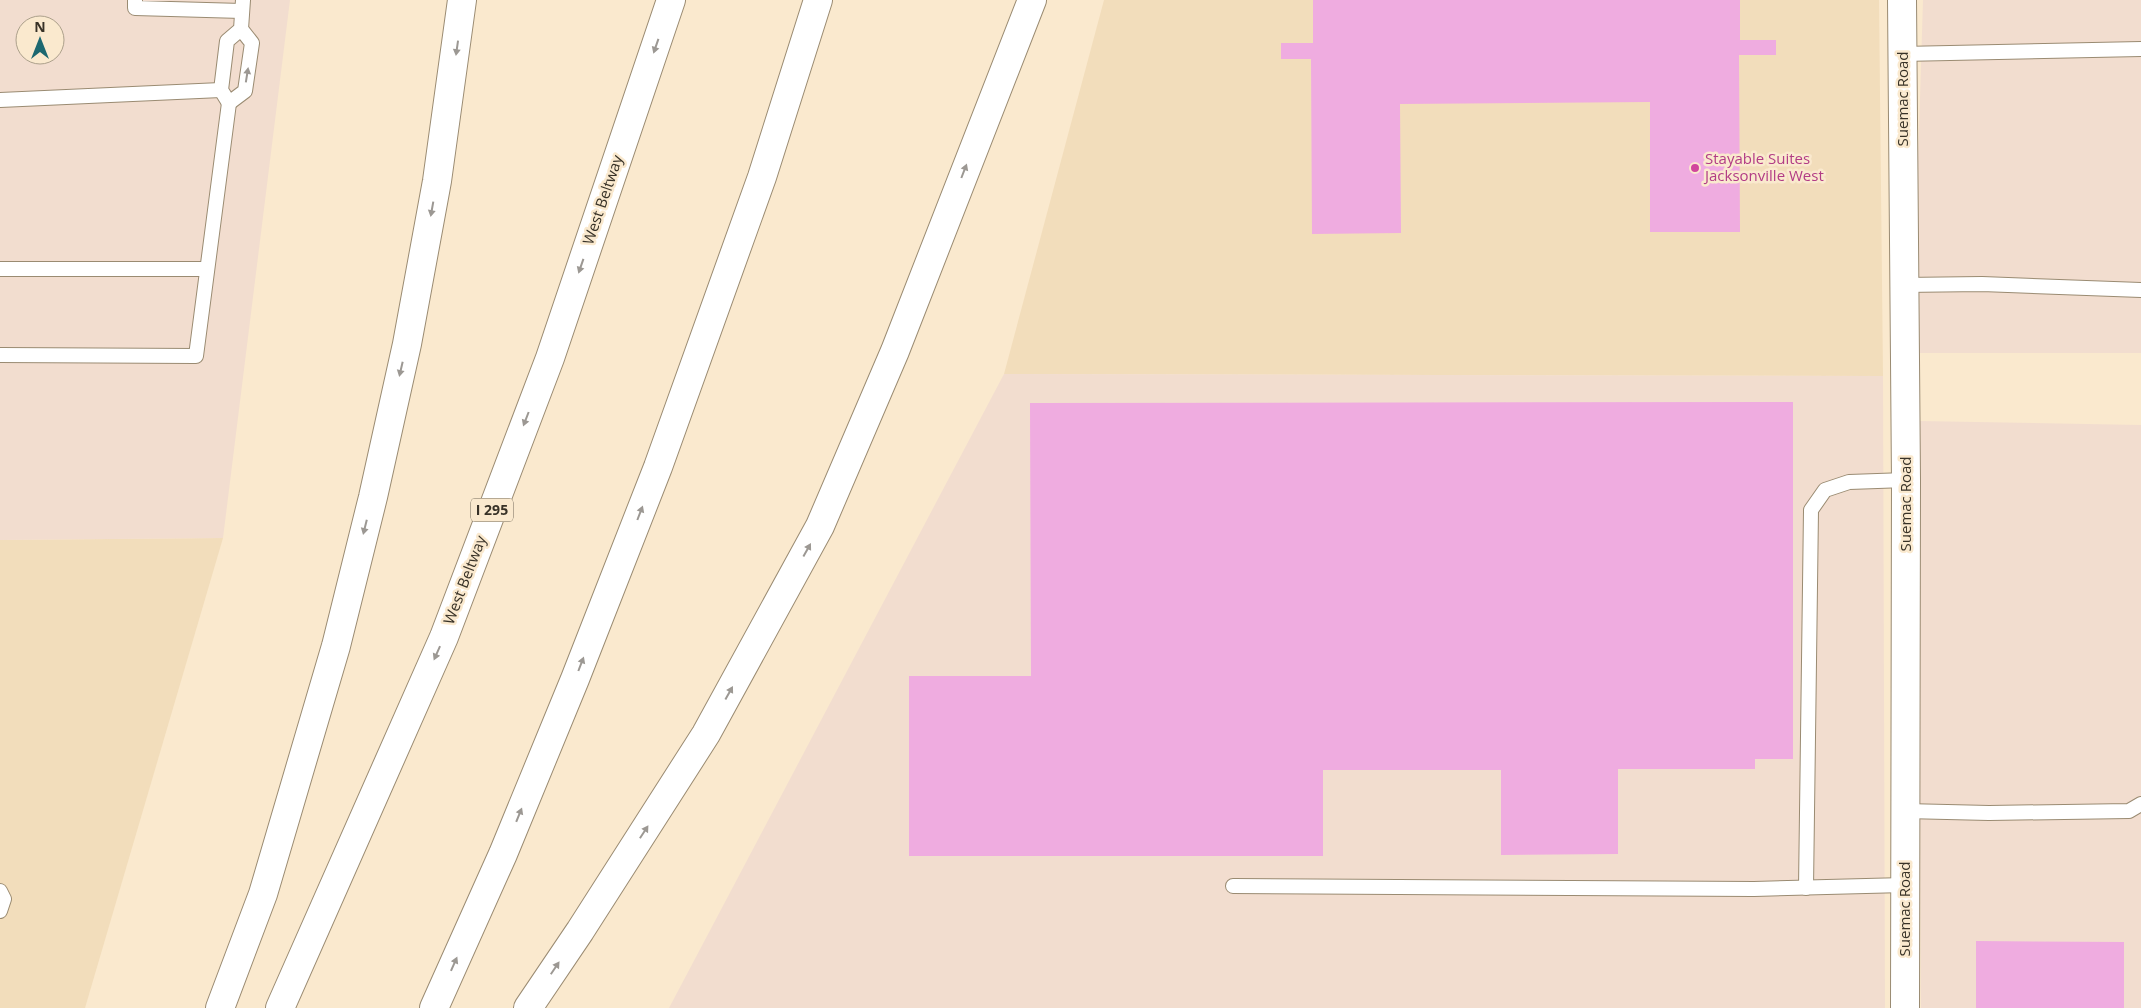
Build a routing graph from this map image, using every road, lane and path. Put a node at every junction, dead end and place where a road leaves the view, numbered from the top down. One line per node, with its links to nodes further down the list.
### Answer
1 (135, 0): 8 (lane)
2 (462, 0): 29 (main road, one-way to 29)
3 (671, 0): 30 (main road, West Beltway / I 295, one-way to 30)
4 (818, 0): 31 (main road, one-way to 4)
5 (1023, 0): 15 (main road)
6 (1032, 0): 15 (main road)
7 (1902, 0): 11 (main road, Suemac Road)
8 (243, 5): 9 (lane)
9 (241, 29): 12 (lane); 14 (lane, one-way to 9)
10 (2141, 49): 11 (lane)
11 (1902, 54): 18 (main road, Suemac Road)
12 (221, 90): 13 (lane); 14 (lane)
13 (0, 100)
14 (229, 103): 17 (lane)
15 (989, 106): 32 (main road, one-way to 15)
16 (0, 269): 17 (lane)
17 (207, 269): 20 (lane)
18 (1903, 285): 19 (lane); 21 (main road, Suemac Road)
19 (2141, 290)
20 (0, 355)
21 (1906, 480): 23 (main road, Suemac Road); 26 (lane)
22 (2137, 808): 23 (lane)
23 (1905, 810): 24 (main road, Suemac Road)
24 (1905, 885): 26 (lane); 33 (main road, Suemac Road)
25 (1233, 886): 26 (lane)
26 (1806, 888)
27 (0, 891): 28 (lane)
28 (0, 911)
29 (220, 1008)
30 (280, 1008)
31 (434, 1008)
32 (528, 1008)
33 (1905, 1008)

